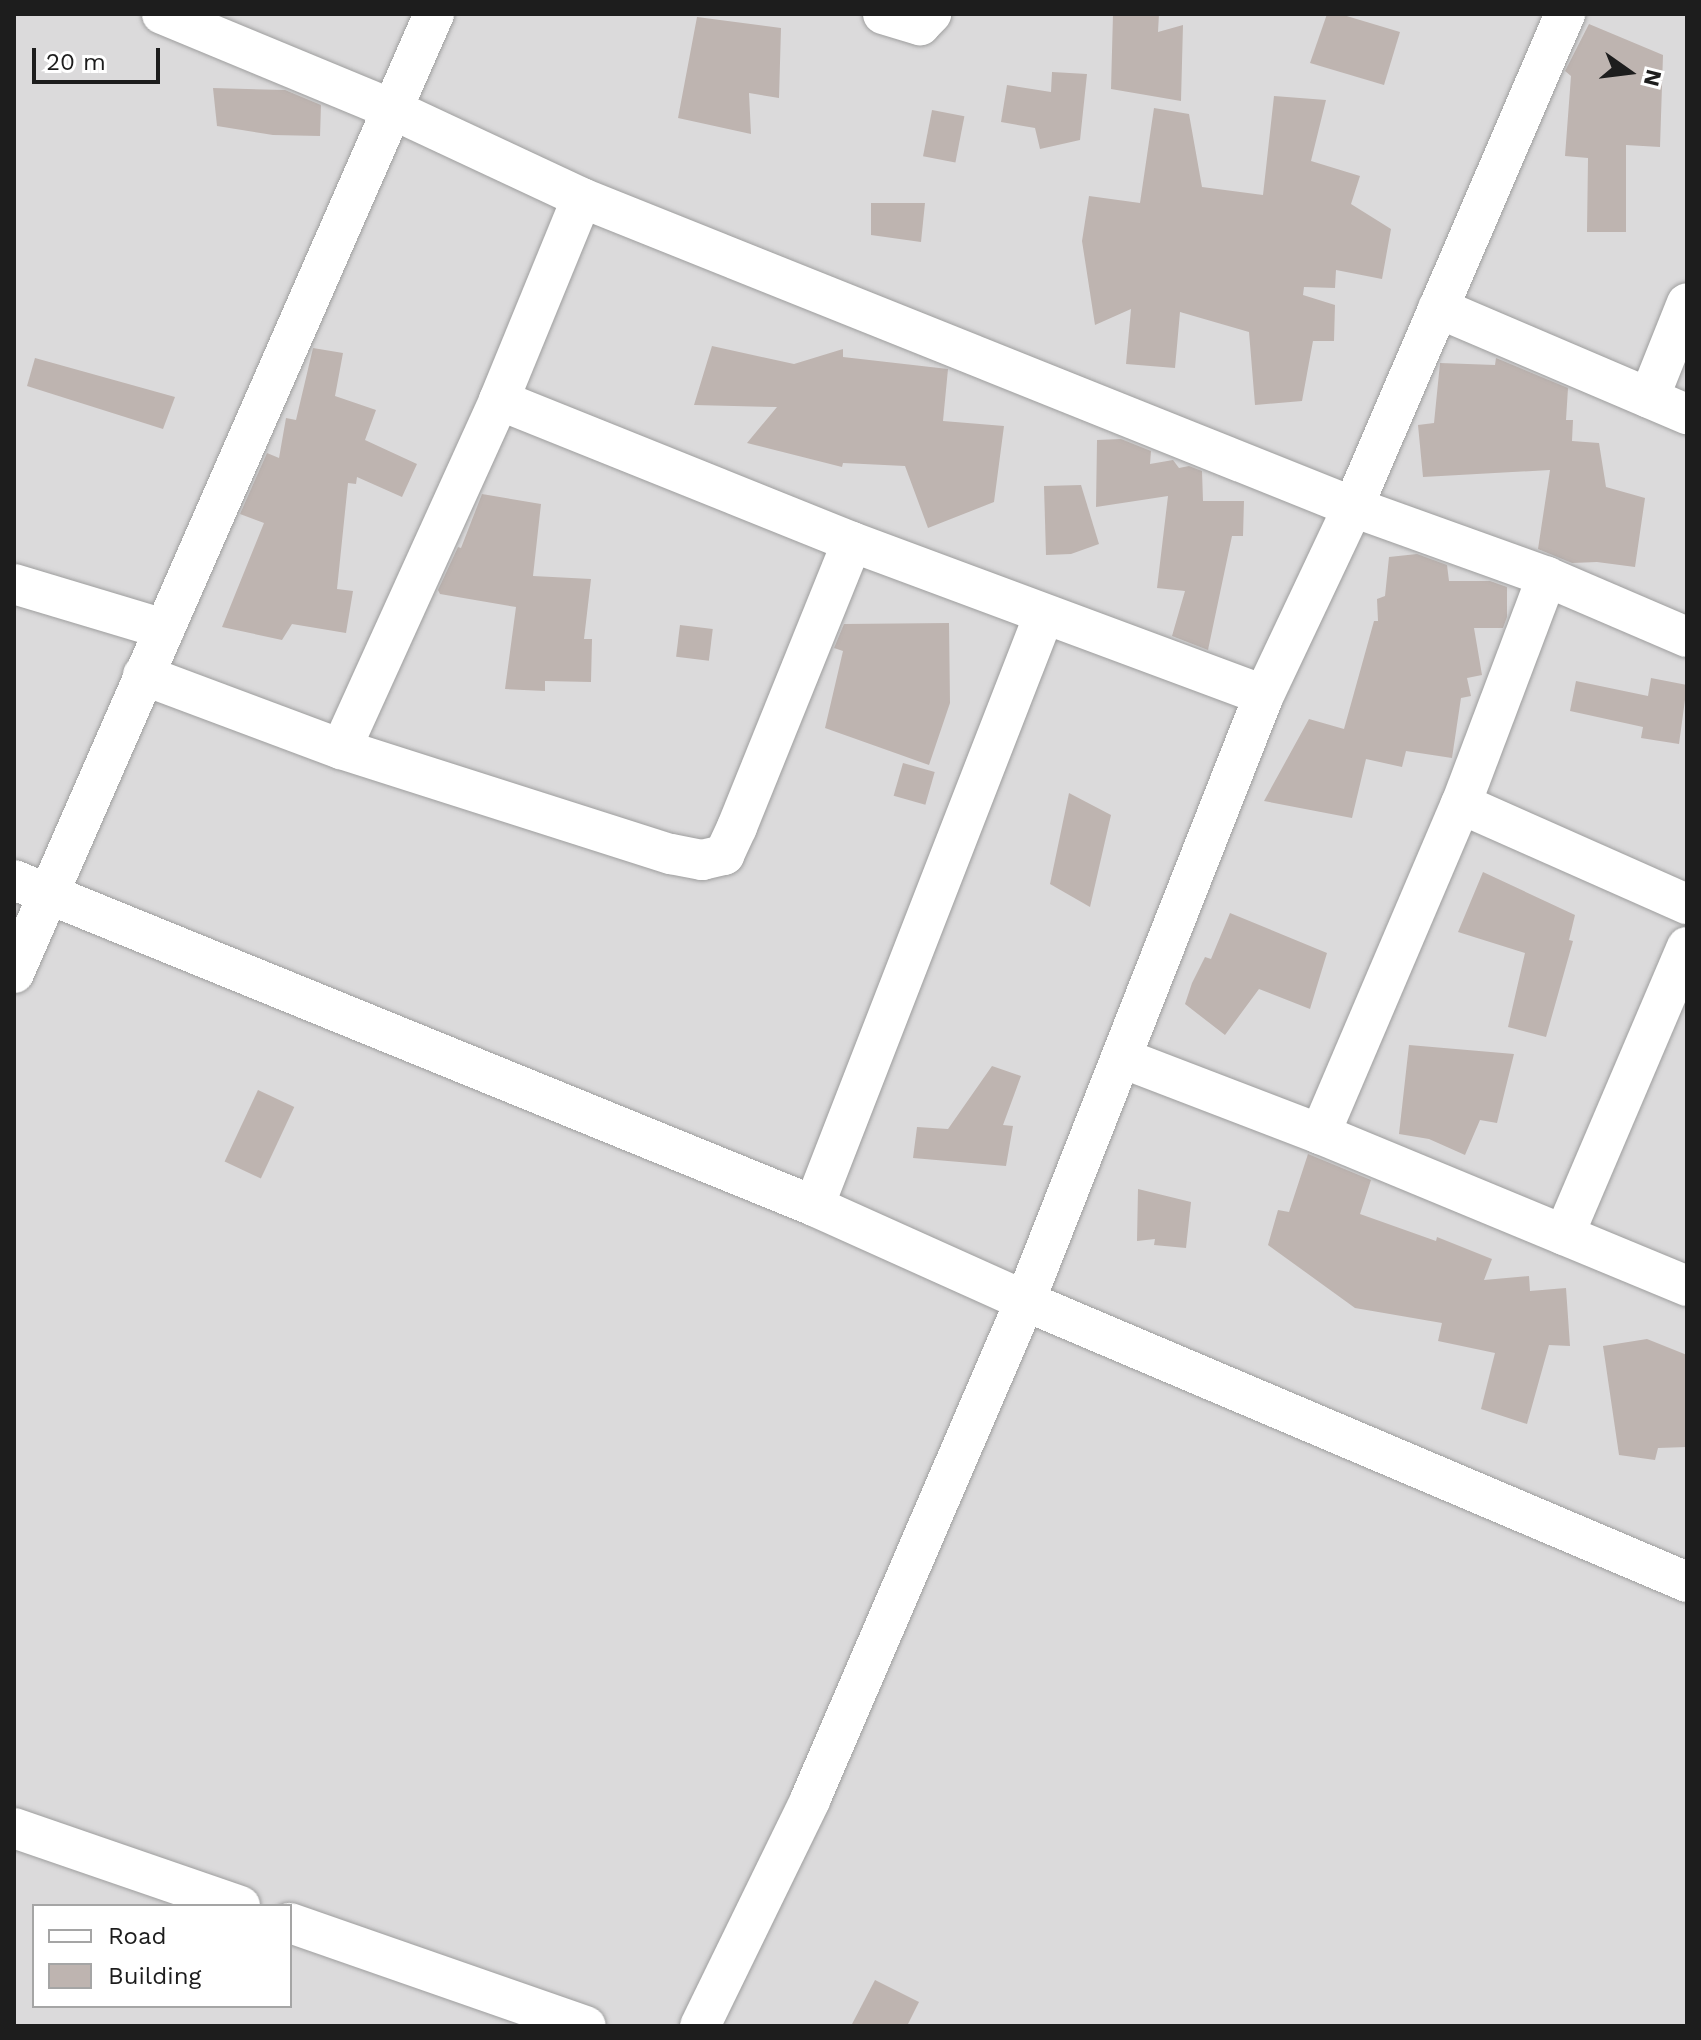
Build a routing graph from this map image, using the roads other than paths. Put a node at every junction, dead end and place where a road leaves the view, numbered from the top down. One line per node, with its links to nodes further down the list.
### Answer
1 (162, 14): 6 (street)
2 (434, 14): 6 (street)
3 (883, 14): 4 (street)
4 (931, 14)
5 (1565, 14): 9 (street)
6 (394, 110): 7 (street); 18 (street)
7 (582, 198): 11 (street); 13 (street)
8 (1687, 303): 10 (street)
9 (1438, 308): 10 (street); 13 (street)
10 (1649, 398): 12 (street)
11 (499, 400): 14 (street); 22 (street)
12 (1687, 414)
13 (1353, 507): 15 (street); 21 (street)
14 (852, 542): 17 (street); 22 (street)
15 (1547, 577): 19 (street); 23 (street)
16 (14, 584): 18 (street)
17 (1044, 615): 21 (street); 30 (street)
18 (164, 629): 20 (street)
19 (1687, 637)
20 (143, 675): 22 (street); 24 (street)
21 (1264, 695): 28 (street)
22 (341, 749)
23 (1461, 804): 25 (street); 29 (street)
24 (31, 886): 27 (street); 30 (street)
25 (1687, 904)
26 (1687, 947): 31 (street)
27 (14, 973)
28 (1122, 1058): 29 (street); 33 (street)
29 (1320, 1134): 31 (street)
30 (814, 1206): 33 (street)
31 (1564, 1235): 32 (street)
32 (1687, 1286)
33 (1025, 1301): 34 (street); 39 (street)
34 (1687, 1582)
35 (14, 1828): 36 (street)
36 (234, 1904)
37 (292, 1924): 38 (street)
38 (586, 2026)
39 (700, 2026)

